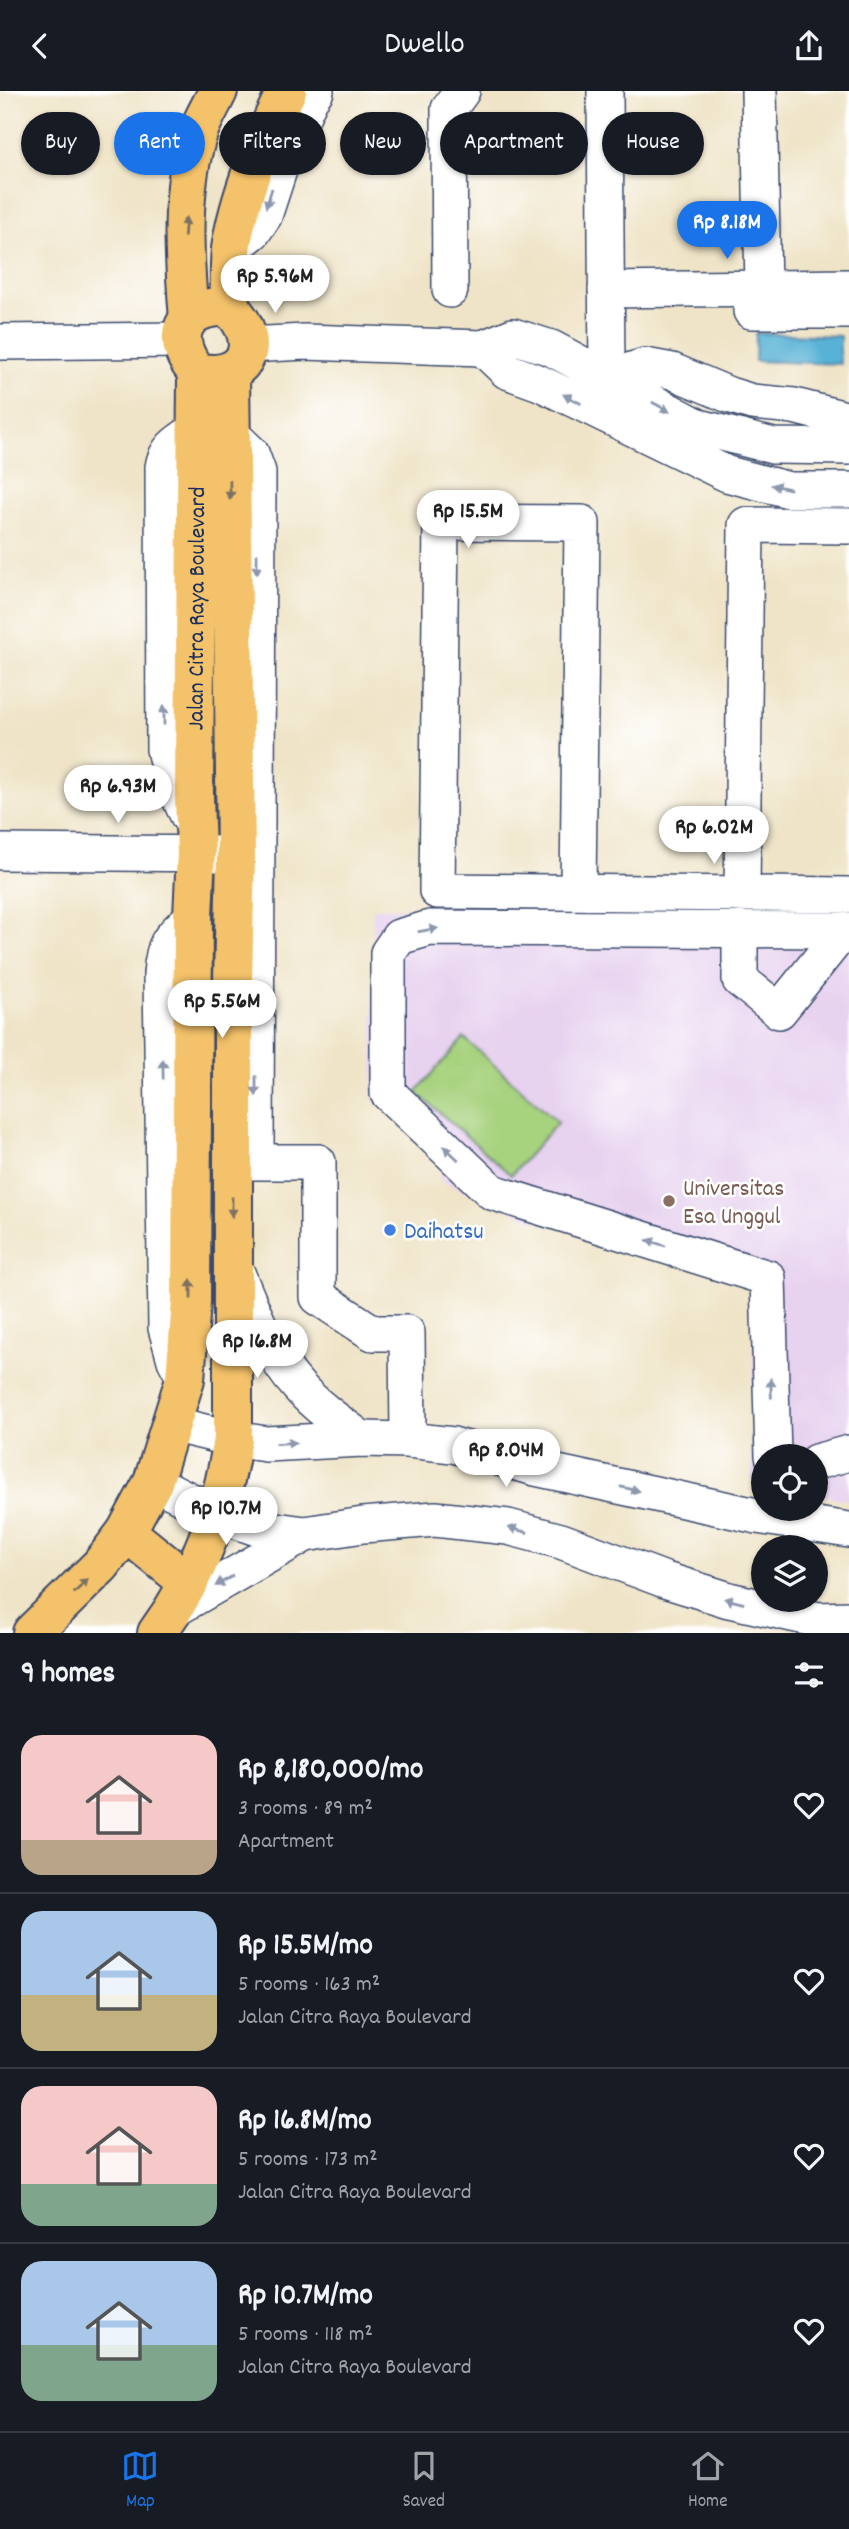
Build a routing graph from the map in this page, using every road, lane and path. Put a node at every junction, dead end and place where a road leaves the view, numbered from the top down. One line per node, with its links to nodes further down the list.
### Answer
1 (218, 91): 14 (main road, Jalan Citra Raya Boulevard, one-way to 1)
2 (462, 91): 8 (street)
3 (605, 91): 9 (street)
4 (759, 91): 7 (street)
5 (304, 93): 14 (main road, one-way to 14)
6 (849, 287): 7 (street)
7 (763, 288): 9 (street)
8 (450, 290)
9 (606, 290): 15 (street)
10 (733, 310): 11 (street)
11 (849, 311)
12 (0, 342): 14 (street)
13 (483, 348): 14 (street); 15 (street); 19 (street, one-way to 13)
14 (209, 350): 17 (main road, Jalan Citra Raya Boulevard)
15 (612, 380): 16 (street); 18 (street, one-way to 18)
16 (849, 419)
17 (213, 432): 21 (main road, Jalan Citra Raya Boulevard, one-way to 21); 22 (main road, Jalan Citra Raya Boulevard, one-way to 17)
18 (849, 447)
19 (849, 491)
20 (849, 526): 26 (street)
21 (245, 765): 24 (main road, Jalan Citra Raya Boulevard); 30 (street)
22 (195, 840): 23 (street); 24 (street); 33 (main road, Jalan Citra Raya Boulevard, one-way to 22)
23 (0, 852)
24 (236, 854): 30 (main road, Jalan Citra Raya Boulevard)
25 (578, 892): 25 (street); 26 (street)
26 (742, 894): 27 (street)
27 (849, 895)
28 (740, 929): 29 (street); 29 (street); 37 (street, one-way to 28)
29 (846, 930)
30 (244, 980): 31 (main road, Jalan Citra Raya Boulevard, one-way to 31)
31 (244, 1147): 32 (main road, Jalan Citra Raya Boulevard, one-way to 32); 36 (street)
32 (232, 1262): 34 (main road, Jalan Citra Raya Boulevard); 35 (street)
33 (171, 1424): 34 (street); 40 (main road, Jalan Citra Raya Boulevard)
34 (233, 1439): 35 (street, one-way to 35); 42 (main road, Jalan Citra Raya Boulevard)
35 (362, 1439): 36 (street)
36 (408, 1440): 41 (street, one-way to 41)
37 (773, 1444)
38 (849, 1453): 39 (street)
39 (828, 1459)
40 (153, 1482): 42 (street); 45 (main road, Jalan Citra Raya Boulevard)
41 (751, 1507)
42 (218, 1514): 46 (street); 47 (main road, Jalan Citra Raya Boulevard)
43 (811, 1521): 44 (street)
44 (849, 1530)
45 (126, 1532): 47 (main road); 49 (main road, Jalan Citra Raya Boulevard, one-way to 45)
46 (305, 1534): 47 (street, one-way to 47); 48 (street, one-way to 46)
47 (173, 1608)
48 (849, 1619)
49 (32, 1633)

